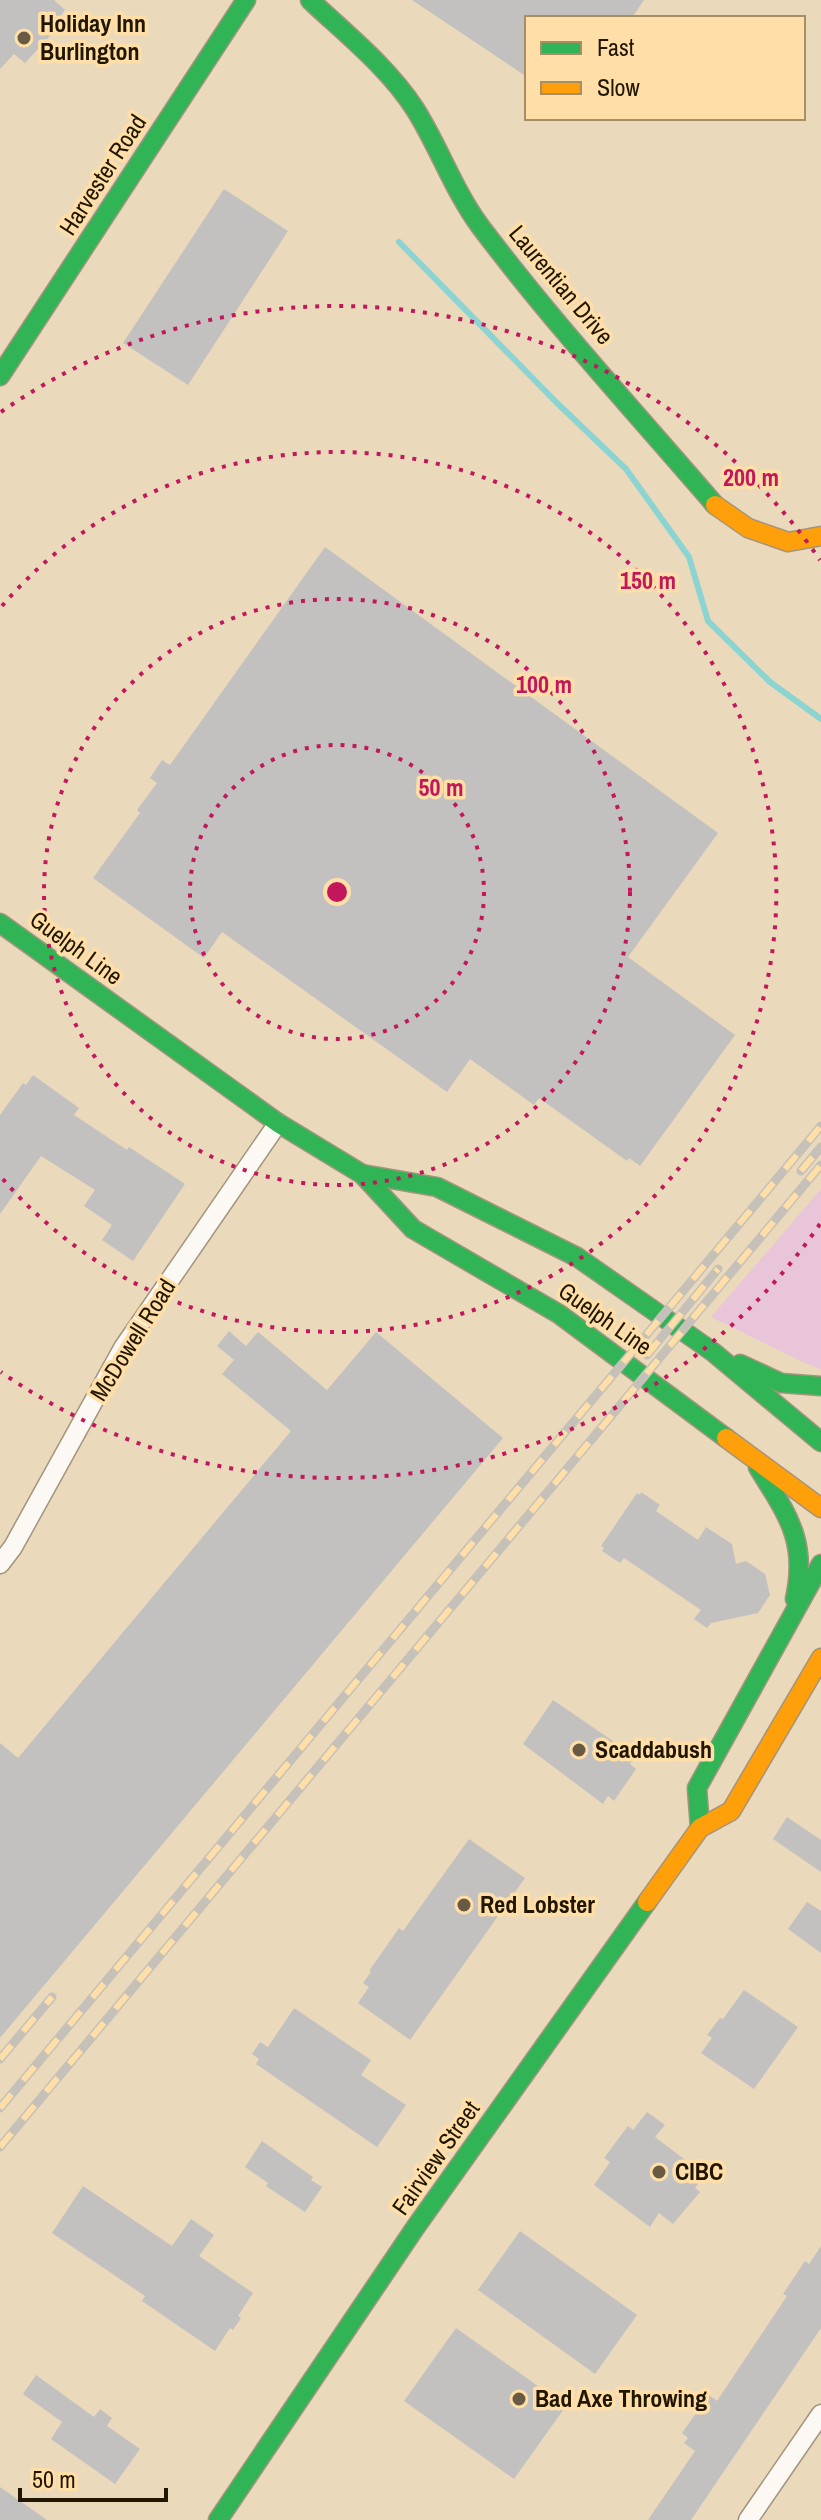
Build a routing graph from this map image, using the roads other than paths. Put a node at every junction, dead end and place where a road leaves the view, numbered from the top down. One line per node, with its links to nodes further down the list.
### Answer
1 (246, 0): 3 (main road, Harvester Road)
2 (310, 0): 4 (main road, Laurentian Drive)
3 (0, 376)
4 (821, 536)
5 (0, 923): 6 (main road, Guelph Line)
6 (278, 1123): 7 (main road, Guelph Line); 13 (street, McDowell Road)
7 (362, 1174): 8 (main road, Guelph Line); 11 (main road, Guelph Line)
8 (713, 1352): 9 (main road); 10 (main road, Guelph Line)
9 (821, 1386)
10 (821, 1442)
11 (753, 1459): 12 (main road, Guelph Line); 15 (main road)
12 (821, 1508)
13 (0, 1564)
14 (821, 1564): 15 (main road)
15 (789, 1624): 17 (main road)
16 (821, 1658): 17 (main road, Fairview Street)
17 (700, 1828): 19 (main road, Fairview Street)
18 (821, 2414): 20 (street)
19 (218, 2520)
20 (748, 2520)

